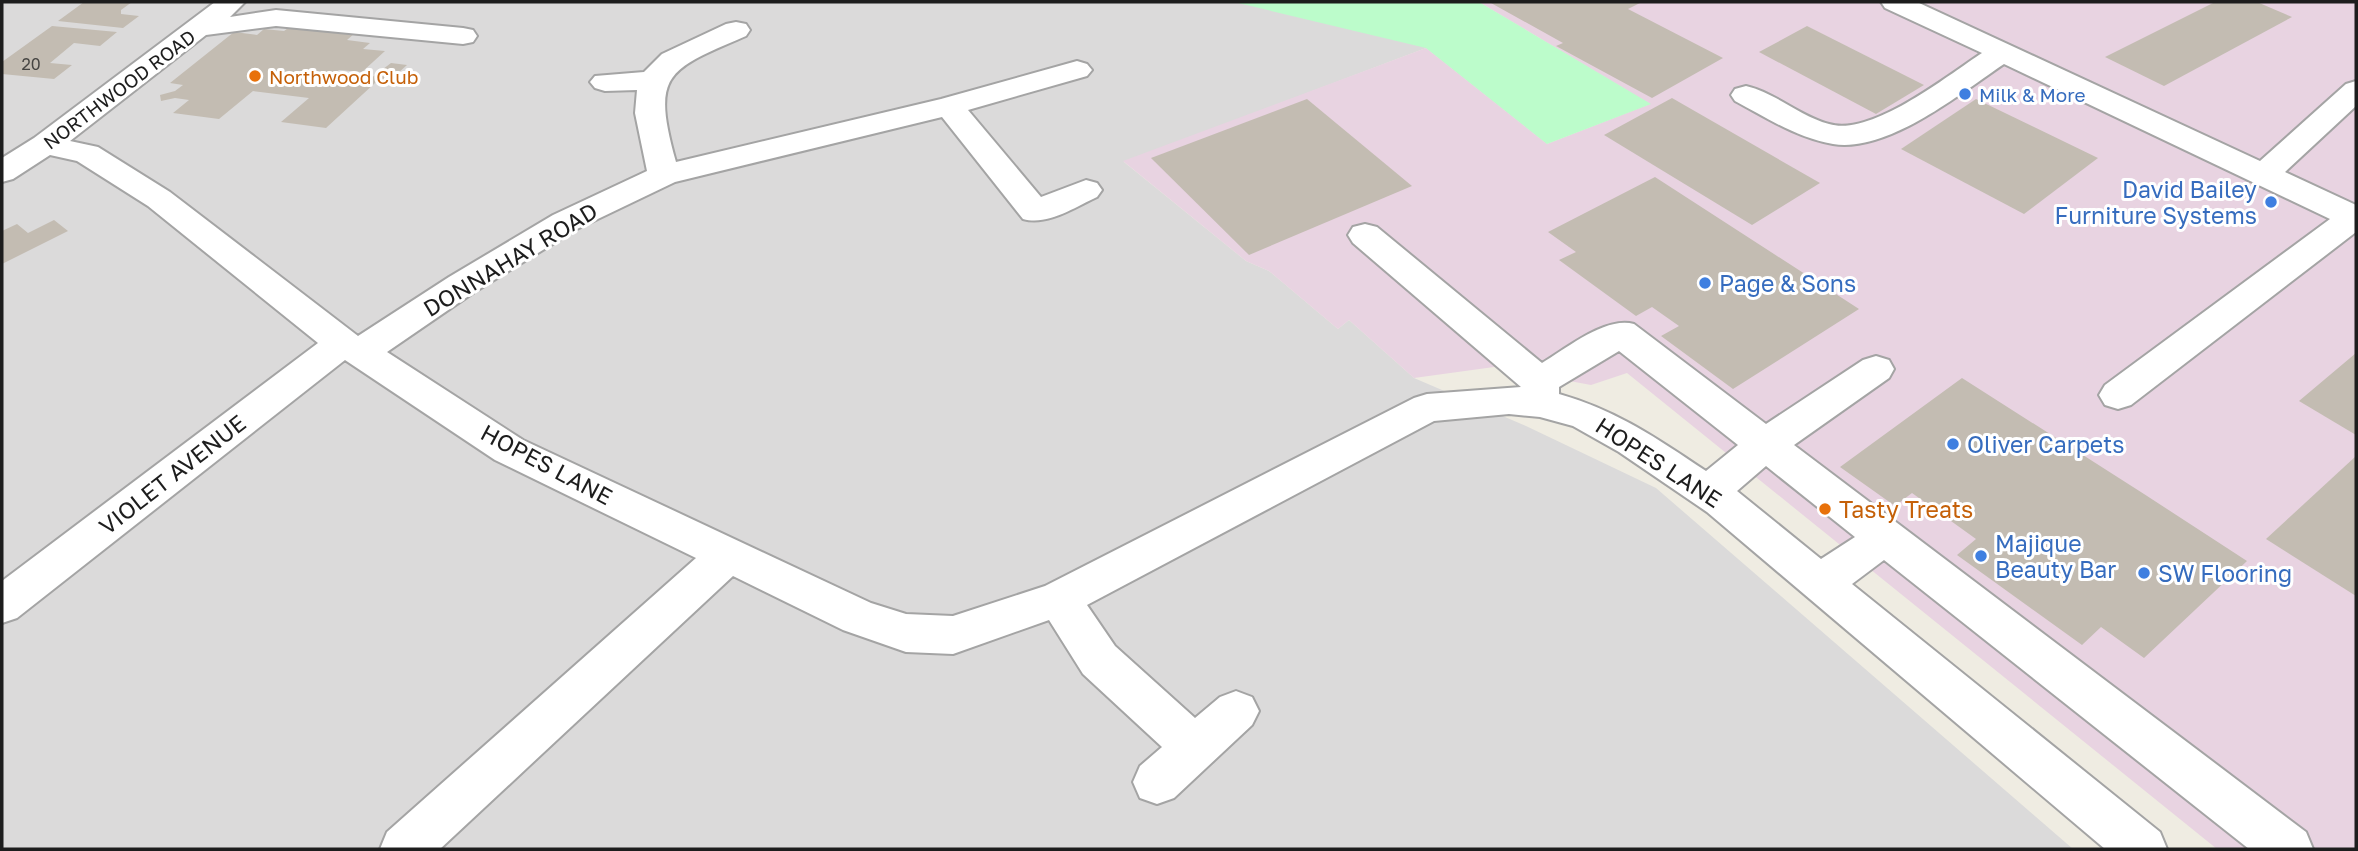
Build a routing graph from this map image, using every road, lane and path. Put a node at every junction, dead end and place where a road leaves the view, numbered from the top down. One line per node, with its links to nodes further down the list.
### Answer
1 (232, 2): 3 (street, NORTHWOOD ROAD)
2 (1895, 2): 6 (street)
3 (202, 27): 5 (street); 13 (street, NORTHWOOD ROAD)
4 (736, 30): 8 (street)
5 (463, 36)
6 (2003, 52): 11 (street); 15 (street)
7 (1077, 70): 12 (street, DONNAHAY ROAD)
8 (653, 81): 9 (street); 16 (street)
9 (605, 82)
10 (2356, 90): 15 (street)
11 (1746, 95)
12 (949, 106): 16 (street, DONNAHAY ROAD); 17 (street)
13 (45, 145): 14 (street, NORTHWOOD ROAD); 19 (street, HOPES LANE)
14 (2, 172)
15 (2264, 174): 22 (street)
16 (664, 175): 19 (street, DONNAHAY ROAD)
17 (1086, 190)
18 (1365, 235): 21 (street)
19 (351, 348): 26 (street, HOPES LANE); 29 (street, VIOLET AVENUE)
20 (1876, 369): 23 (street)
21 (1540, 392): 23 (street); 24 (street, HOPES LANE); 28 (street, HOPES LANE)
22 (2118, 395)
23 (1765, 445): 24 (street); 25 (street)
24 (1708, 492): 27 (street, HOPES LANE)
25 (1885, 538): 27 (street); 33 (street)
26 (729, 554): 28 (street, HOPES LANE); 34 (street)
27 (1820, 583): 35 (street, HOPES LANE)
28 (1059, 599): 31 (street)
29 (2, 605)
30 (1236, 711): 31 (street)
31 (1195, 748): 32 (street)
32 (1157, 782)
33 (2279, 847)
34 (405, 849)
35 (2142, 849)

